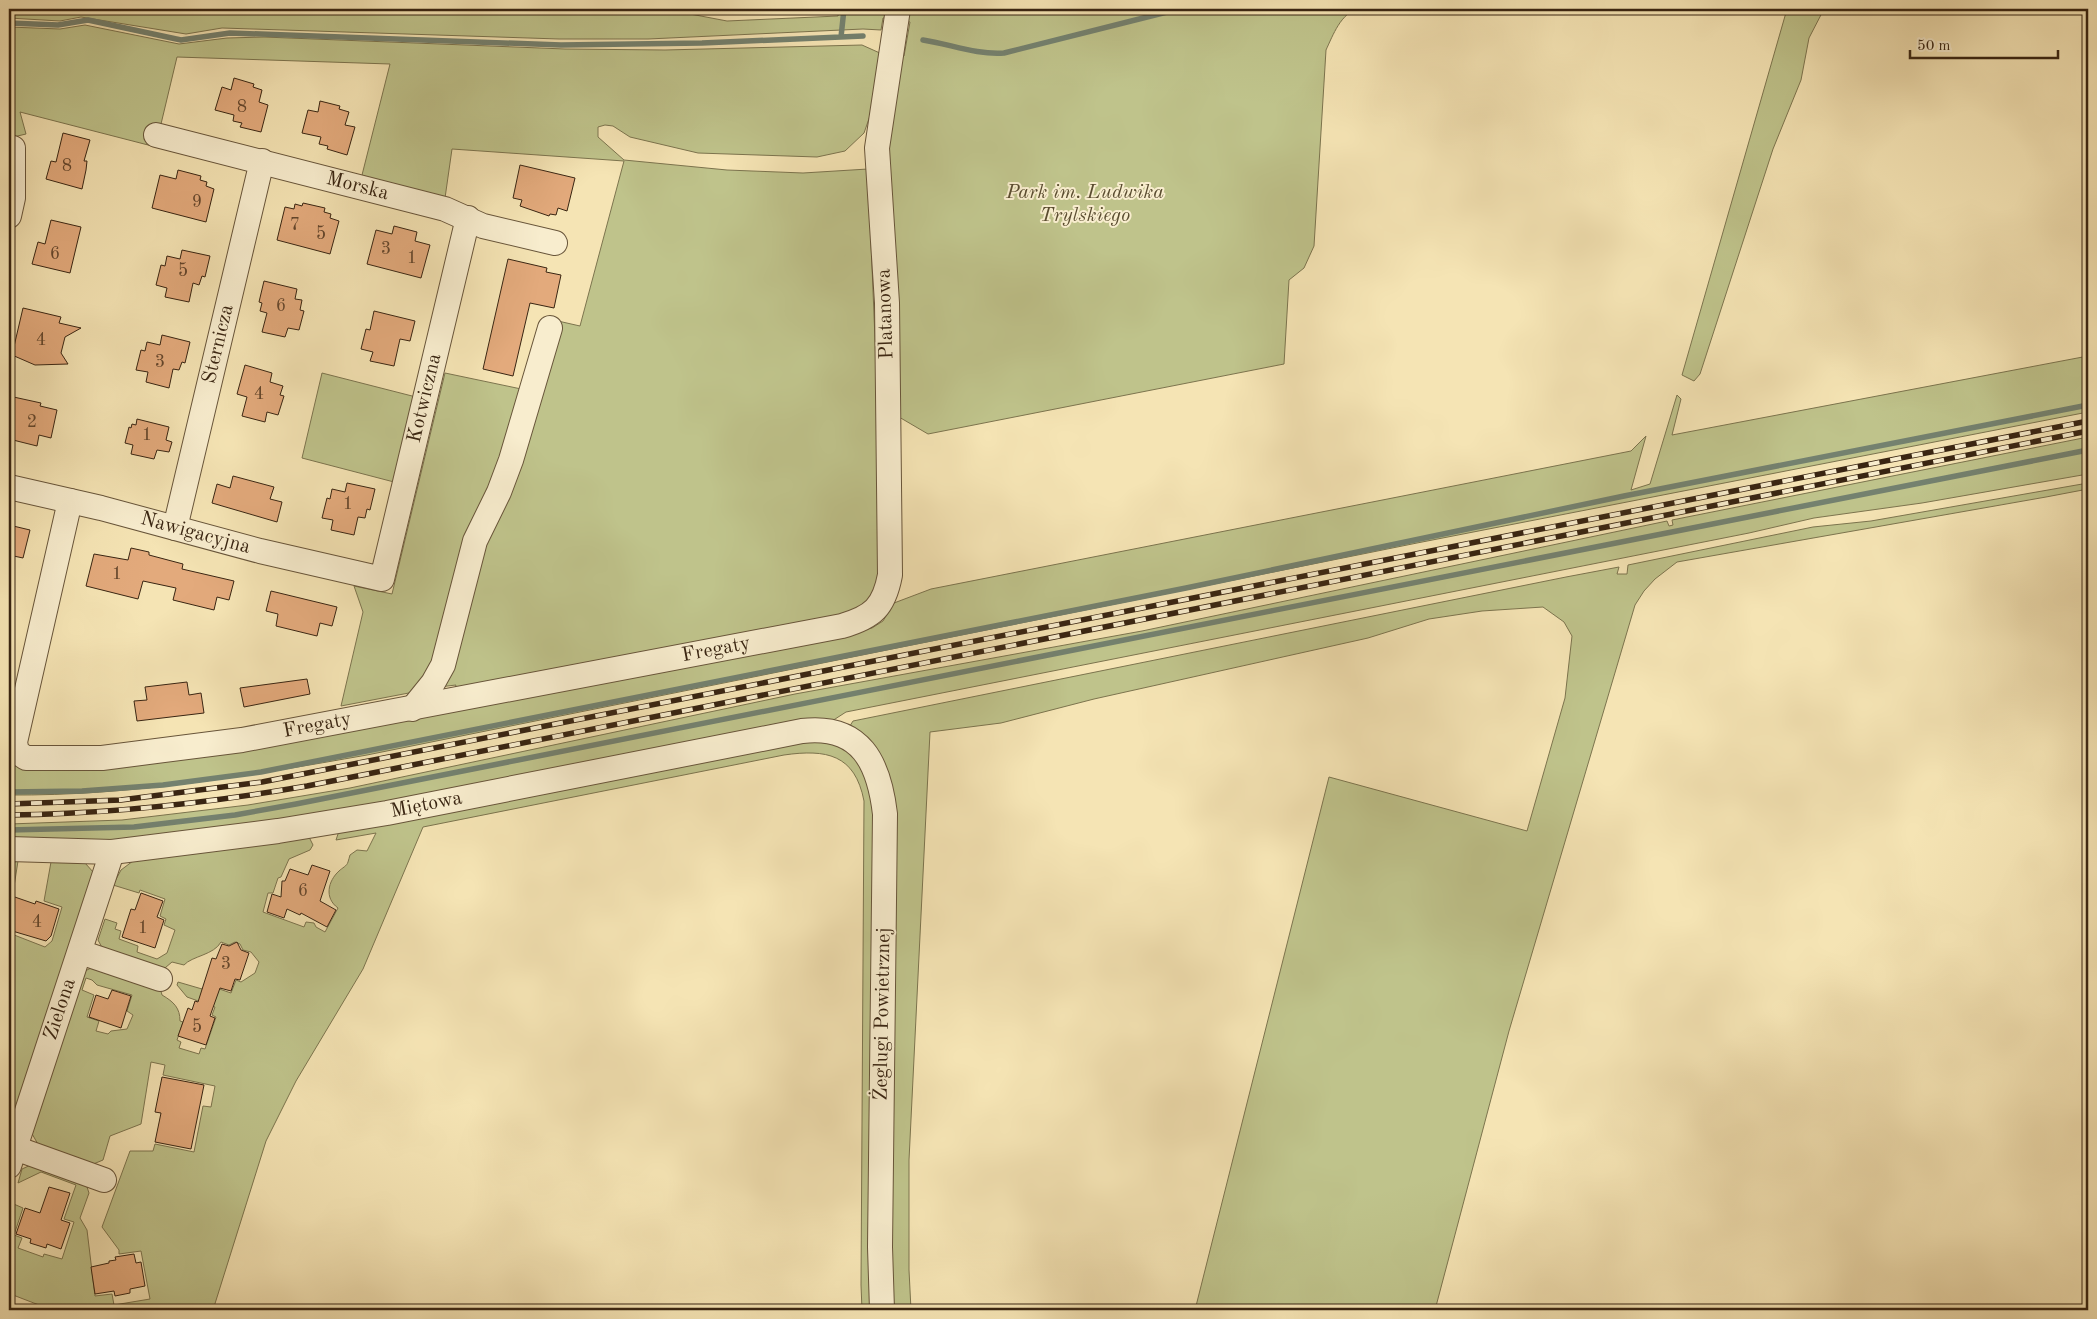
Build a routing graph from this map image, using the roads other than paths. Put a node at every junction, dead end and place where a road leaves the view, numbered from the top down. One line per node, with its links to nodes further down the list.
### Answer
1 (898, 9): 13 (street, Platanowa)
2 (156, 135): 4 (street, Morska)
3 (13, 148): 5 (street)
4 (262, 161): 6 (street, Morska); 11 (street, Sternicza)
5 (9, 216)
6 (468, 218): 7 (street, Morska); 12 (street, Kotwiczna)
7 (556, 243)
8 (550, 328): 14 (street)
9 (9, 487): 10 (street, Nawigacyjna)
10 (70, 501): 11 (street, Nawigacyjna); 14 (street, Fregaty)
11 (175, 528): 12 (street, Nawigacyjna)
12 (382, 579)
13 (869, 615): 14 (street, Fregaty)
14 (412, 708)
15 (841, 734): 17 (street, Miętowa); 22 (street, Żeglugi Powietrznej)
16 (9, 849): 17 (street, Miętowa)
17 (112, 852): 18 (street, Zielona)
18 (80, 952): 19 (street); 20 (street, Zielona)
19 (160, 979)
20 (12, 1157): 21 (street)
21 (104, 1180)
22 (882, 1310)

